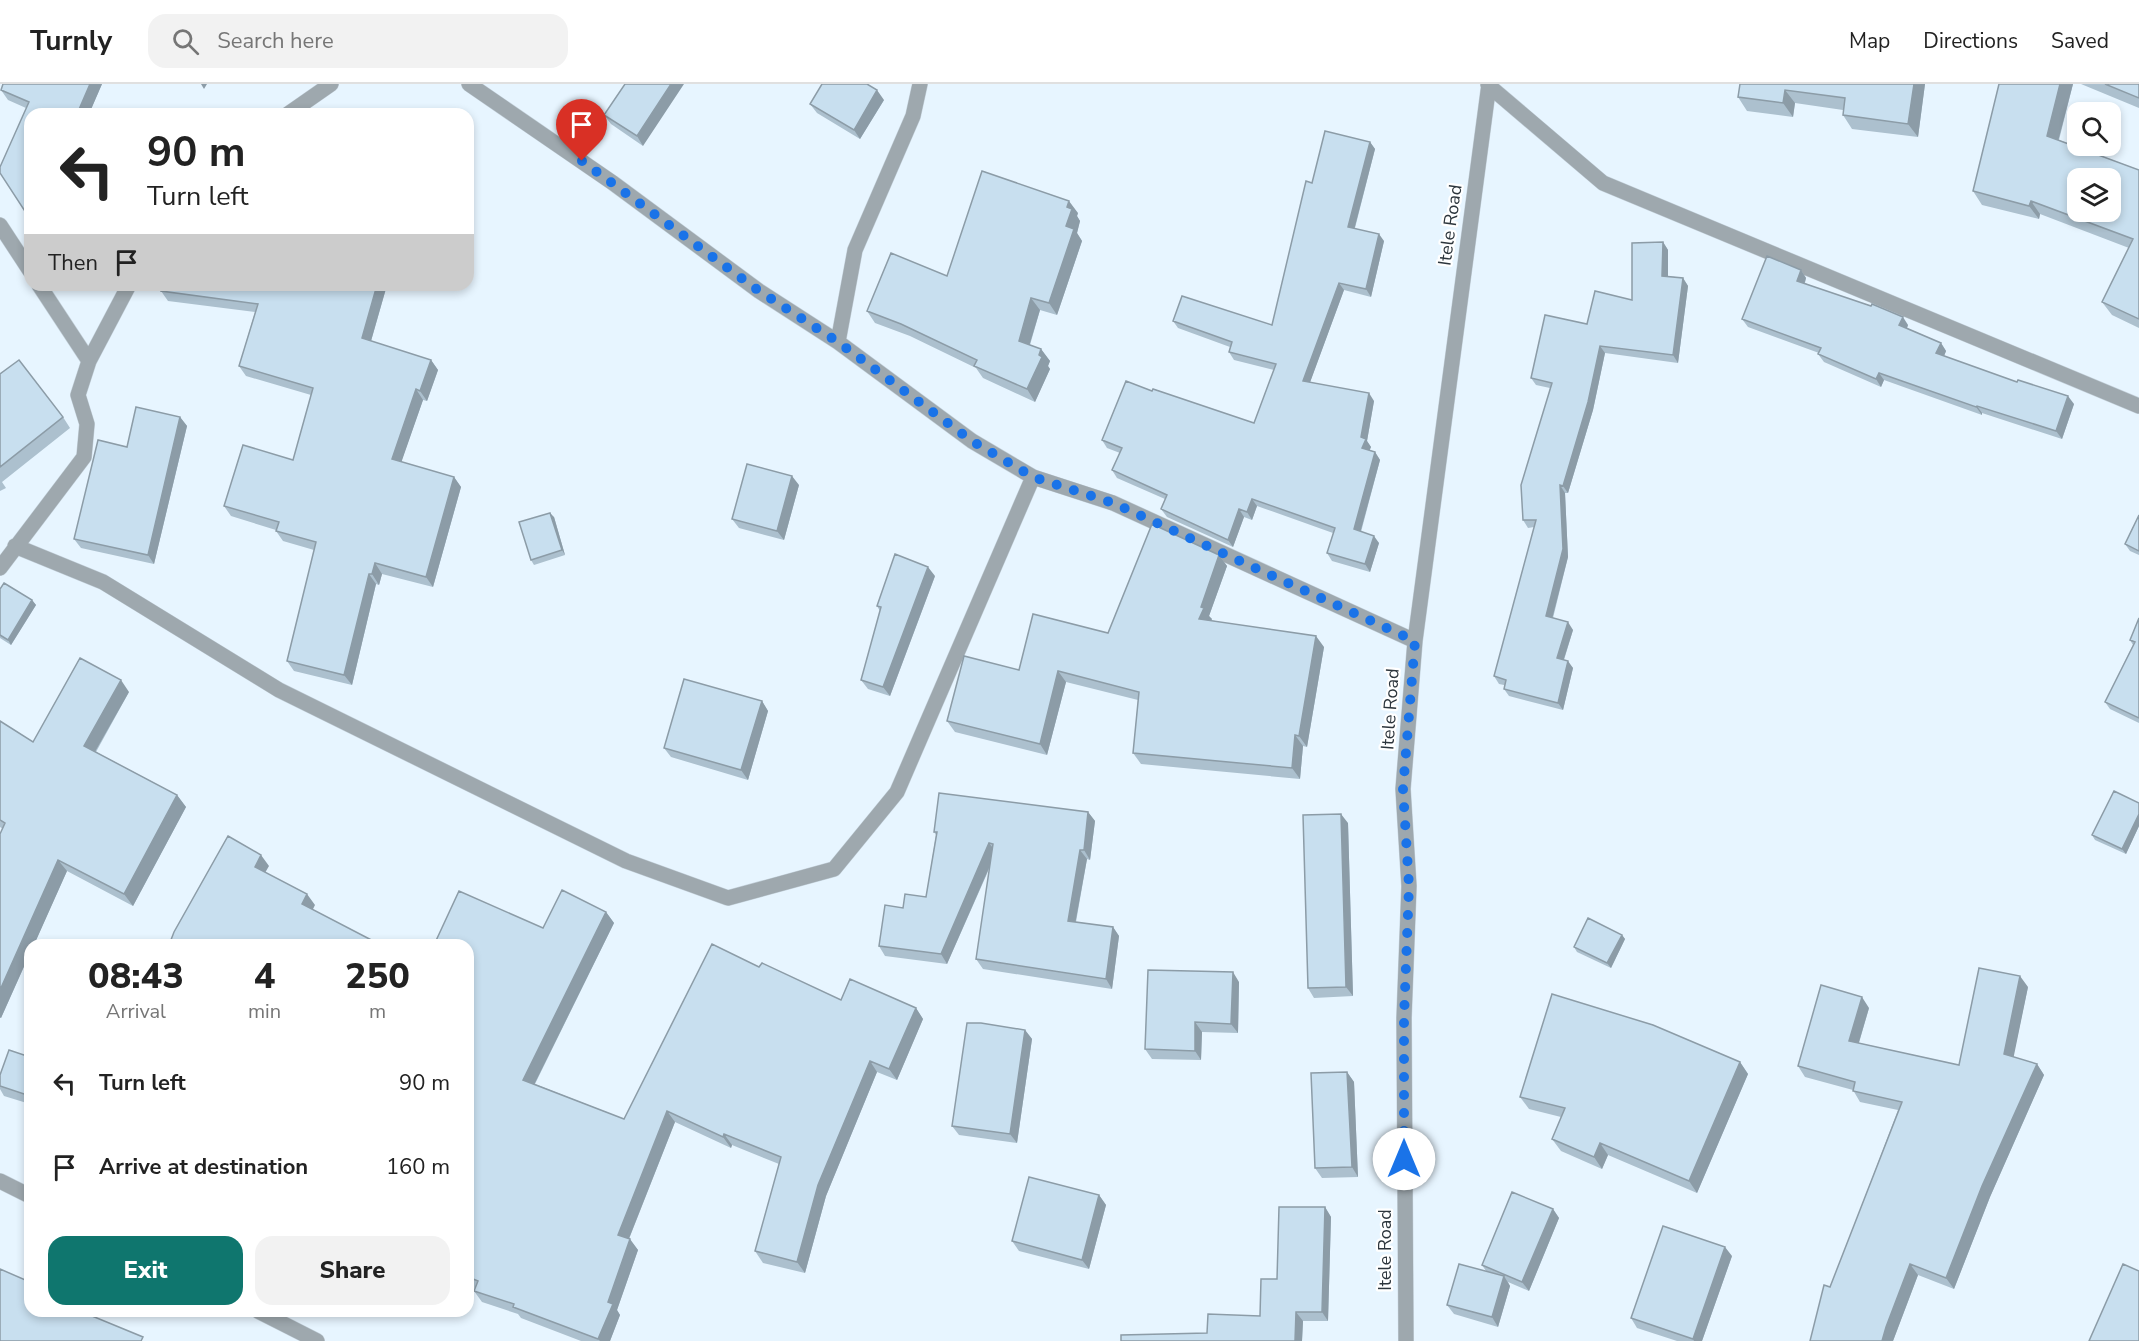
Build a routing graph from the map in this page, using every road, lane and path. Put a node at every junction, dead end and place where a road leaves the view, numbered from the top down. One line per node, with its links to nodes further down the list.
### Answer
1 (331, 84): 5 (street)
2 (469, 84): 10 (street)
3 (920, 84): 10 (street)
4 (1489, 84): 12 (street); 16 (street, Itele Road)
5 (297, 108)
6 (0, 225): 7 (street)
7 (24, 261)
8 (43, 291): 11 (street)
9 (126, 291): 11 (street)
10 (838, 342): 13 (street)
11 (89, 361): 14 (street)
12 (2139, 406)
13 (1033, 477): 14 (street); 16 (street)
14 (15, 546): 15 (street)
15 (0, 567)
16 (1415, 641): 21 (street, Itele Road)
17 (0, 1181): 18 (street)
18 (24, 1193)
19 (270, 1317): 20 (street)
20 (317, 1341)
21 (1406, 1341)

